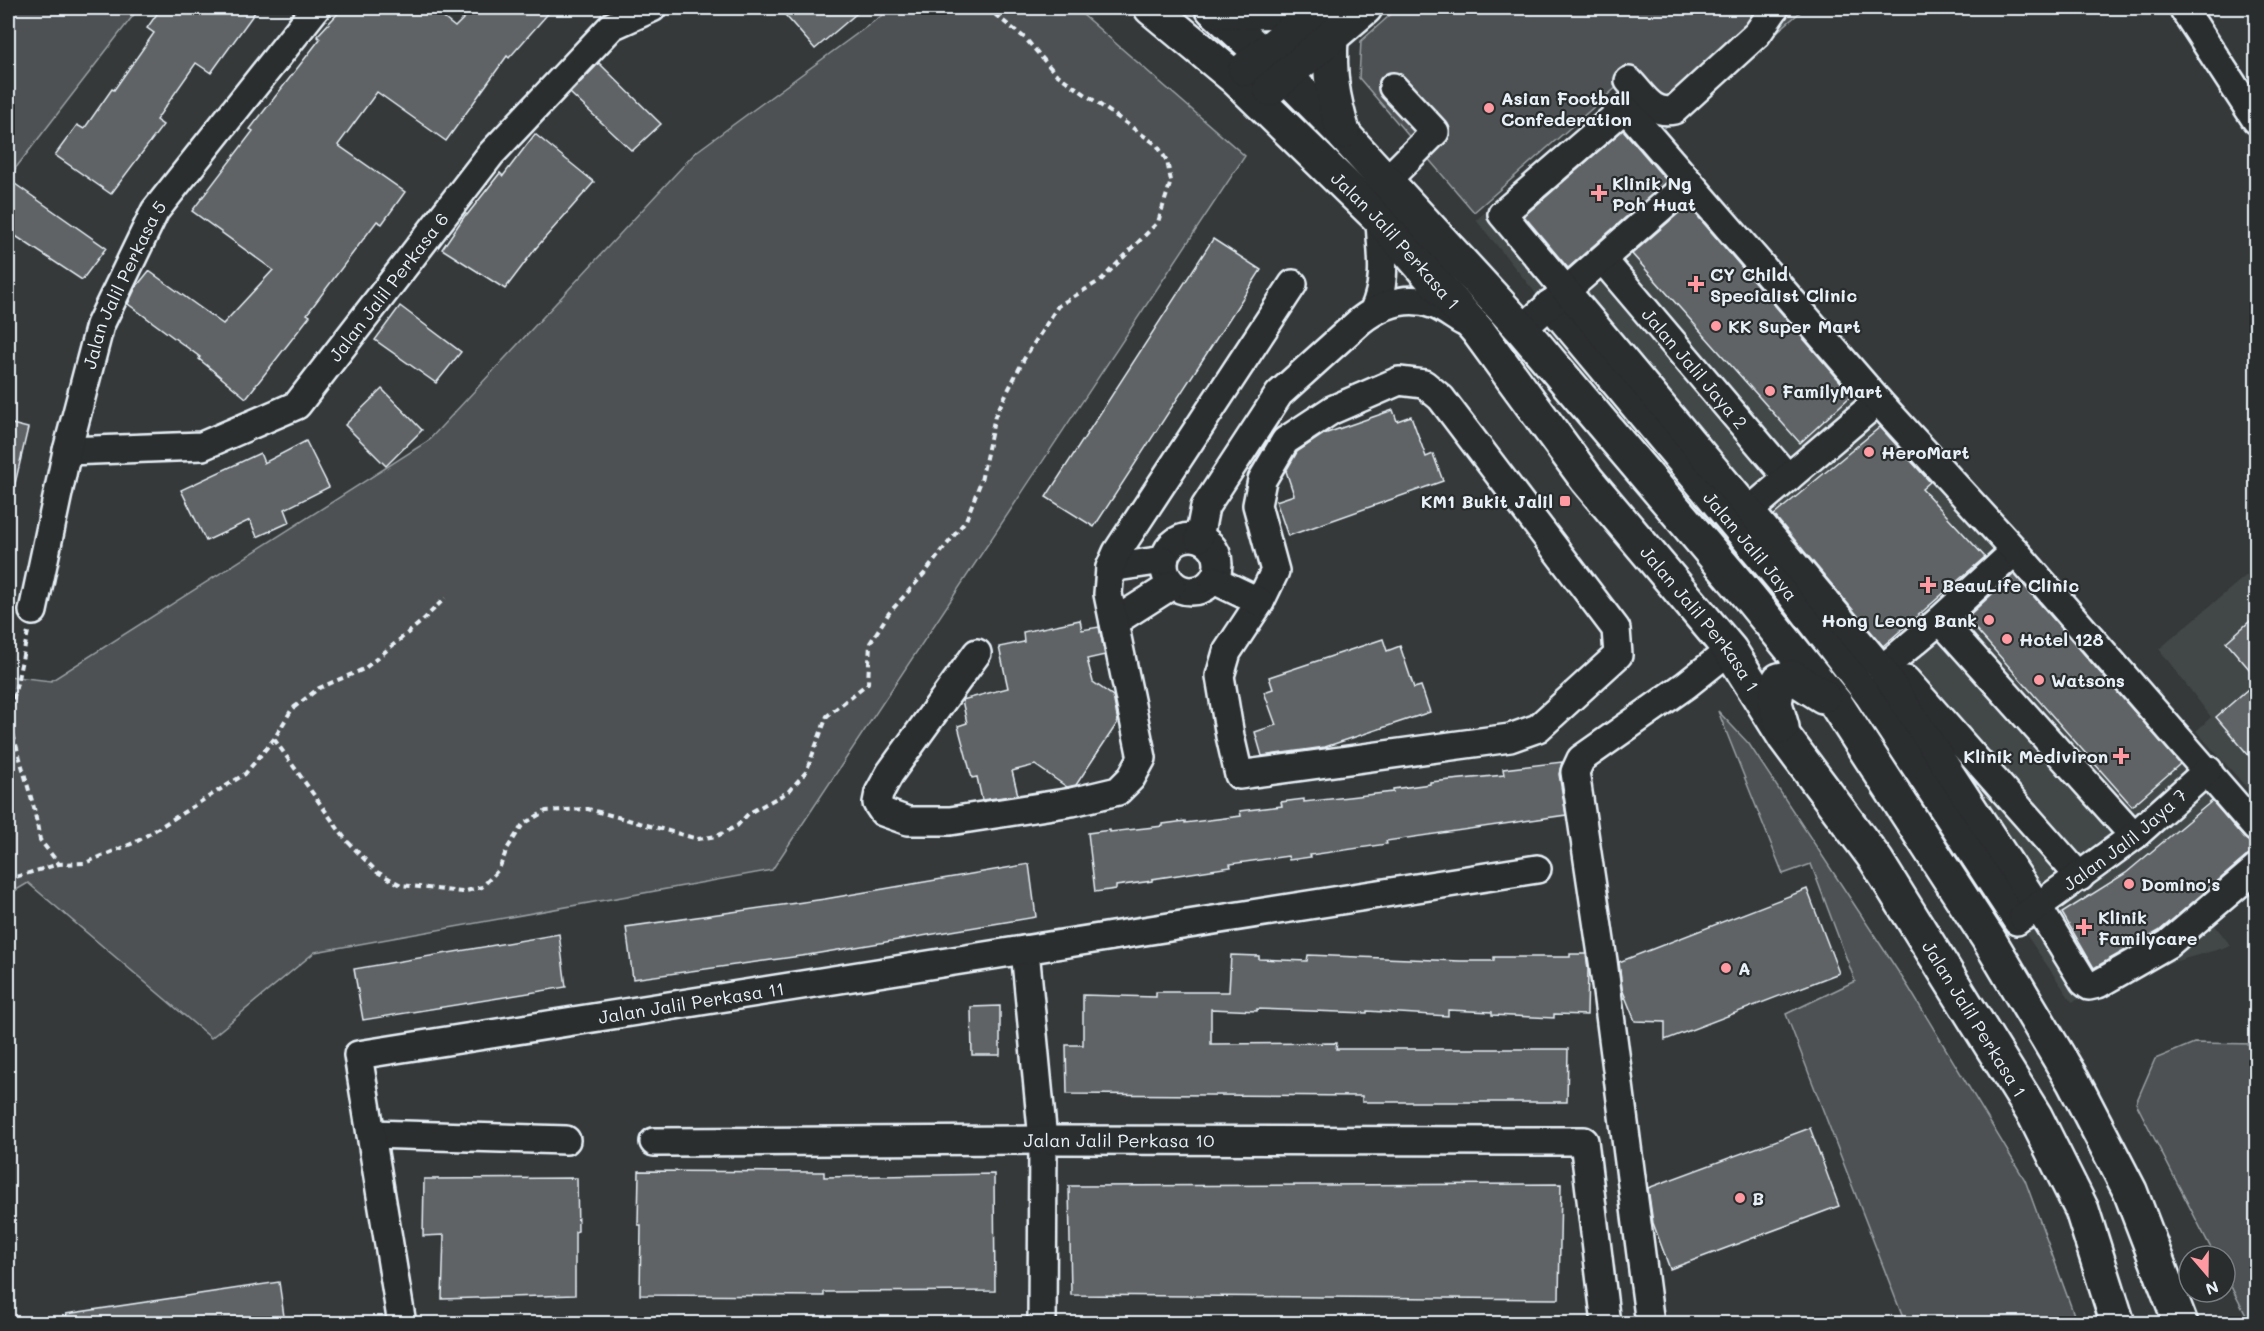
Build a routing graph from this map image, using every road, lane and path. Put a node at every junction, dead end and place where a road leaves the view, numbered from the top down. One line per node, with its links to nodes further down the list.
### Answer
1 (316, 8): 27 (street, Jalan Jalil Perkasa 5)
2 (652, 8): 27 (street, Jalan Jalil Perkasa 6)
3 (1151, 8): 11 (main road, Jalan Jalil Perkasa 1)
4 (1365, 8): 9 (main road)
5 (1775, 8): 12 (street)
6 (2183, 8): 15 (street)
7 (1213, 9): 9 (main road); 10 (main road, Jalan Jalil Perkasa 1)
8 (993, 13): 46 (path)
9 (1322, 18): 10 (main road); 16 (main road)
10 (1274, 64): 11 (main road); 14 (main road); 16 (main road, Jalan Jalil Perkasa 1)
11 (1235, 78): 14 (main road, Jalan Jalil Perkasa 1)
12 (1629, 81)
13 (1393, 87): 17 (street)
14 (1258, 101): 19 (main road, Jalan Jalil Perkasa 1)
15 (2256, 120)
16 (1343, 134): 17 (main road, Jalan Jalil Perkasa 1)
17 (1386, 181): 24 (main road, Jalan Jalil Perkasa 1)
18 (1689, 183): 20 (street); 22 (street); 26 (street)
19 (1380, 219): 23 (street); 25 (main road, Jalan Jalil Perkasa 1)
20 (1603, 260): 22 (street); 28 (street, Jalan Jalil Jaya 2)
21 (1293, 284): 33 (street)
22 (1557, 298): 24 (street); 29 (street); 56 (street, Jalan Jalil Jaya)
23 (1374, 310): 25 (street); 30 (street)
24 (1522, 329): 44 (main road, Jalan Jalil Perkasa 1)
25 (1478, 330): 41 (main road, Jalan Jalil Perkasa 1)
26 (1878, 401): 28 (street); 31 (street)
27 (67, 452): 38 (street, Jalan Jalil Perkasa 5)
28 (1788, 478): 29 (street)
29 (1749, 511): 43 (street)
30 (1199, 538): 32 (street); 34 (street)
31 (2015, 551): 39 (street); 47 (street)
32 (1164, 560): 33 (street); 35 (street)
33 (1110, 568): 40 (street)
34 (1214, 580): 35 (street); 37 (street)
35 (1172, 585): 40 (street)
36 (445, 598): 46 (path)
37 (1260, 602): 37 (street)
38 (33, 611): 50 (path)
39 (1940, 620): 43 (street); 49 (street)
40 (1114, 622): 42 (street)
41 (1730, 650): 45 (main road, Jalan Jalil Perkasa 1); 66 (street)
42 (977, 653)
43 (1886, 665): 54 (street); 56 (street)
44 (1836, 704): 45 (main road); 57 (main road, Jalan Jalil Perkasa 1)
45 (1785, 738): 67 (main road, Jalan Jalil Perkasa 1)
46 (274, 739): 50 (path)
47 (2208, 770): 48 (street); 49 (street, Jalan Jalil Jaya 7)
48 (2256, 828)
49 (2134, 836): 54 (street, Jalan Jalil Jaya 7)
50 (58, 864): 55 (path)
51 (1537, 869): 58 (street, Jalan Jalil Perkasa 11)
52 (2256, 869): 56 (street)
53 (8, 870): 55 (path)
54 (2080, 876): 56 (street, Jalan Jalil Jaya 7)
55 (10, 880)
56 (2028, 914): 57 (street, Jalan Jalil Jaya 7)
57 (1988, 938): 68 (main road, Jalan Jalil Perkasa 1)
58 (1025, 950): 59 (street, Jalan Jalil Perkasa 11); 61 (street)
59 (371, 1134): 60 (street); 63 (street)
60 (566, 1140)
61 (1043, 1140): 62 (street, Jalan Jalil Perkasa 10); 64 (street); 65 (street, Jalan Jalil Perkasa 10)
62 (654, 1142)
63 (402, 1323)
64 (1042, 1323)
65 (1606, 1323)
66 (1650, 1323)
67 (2118, 1323)
68 (2181, 1323)

